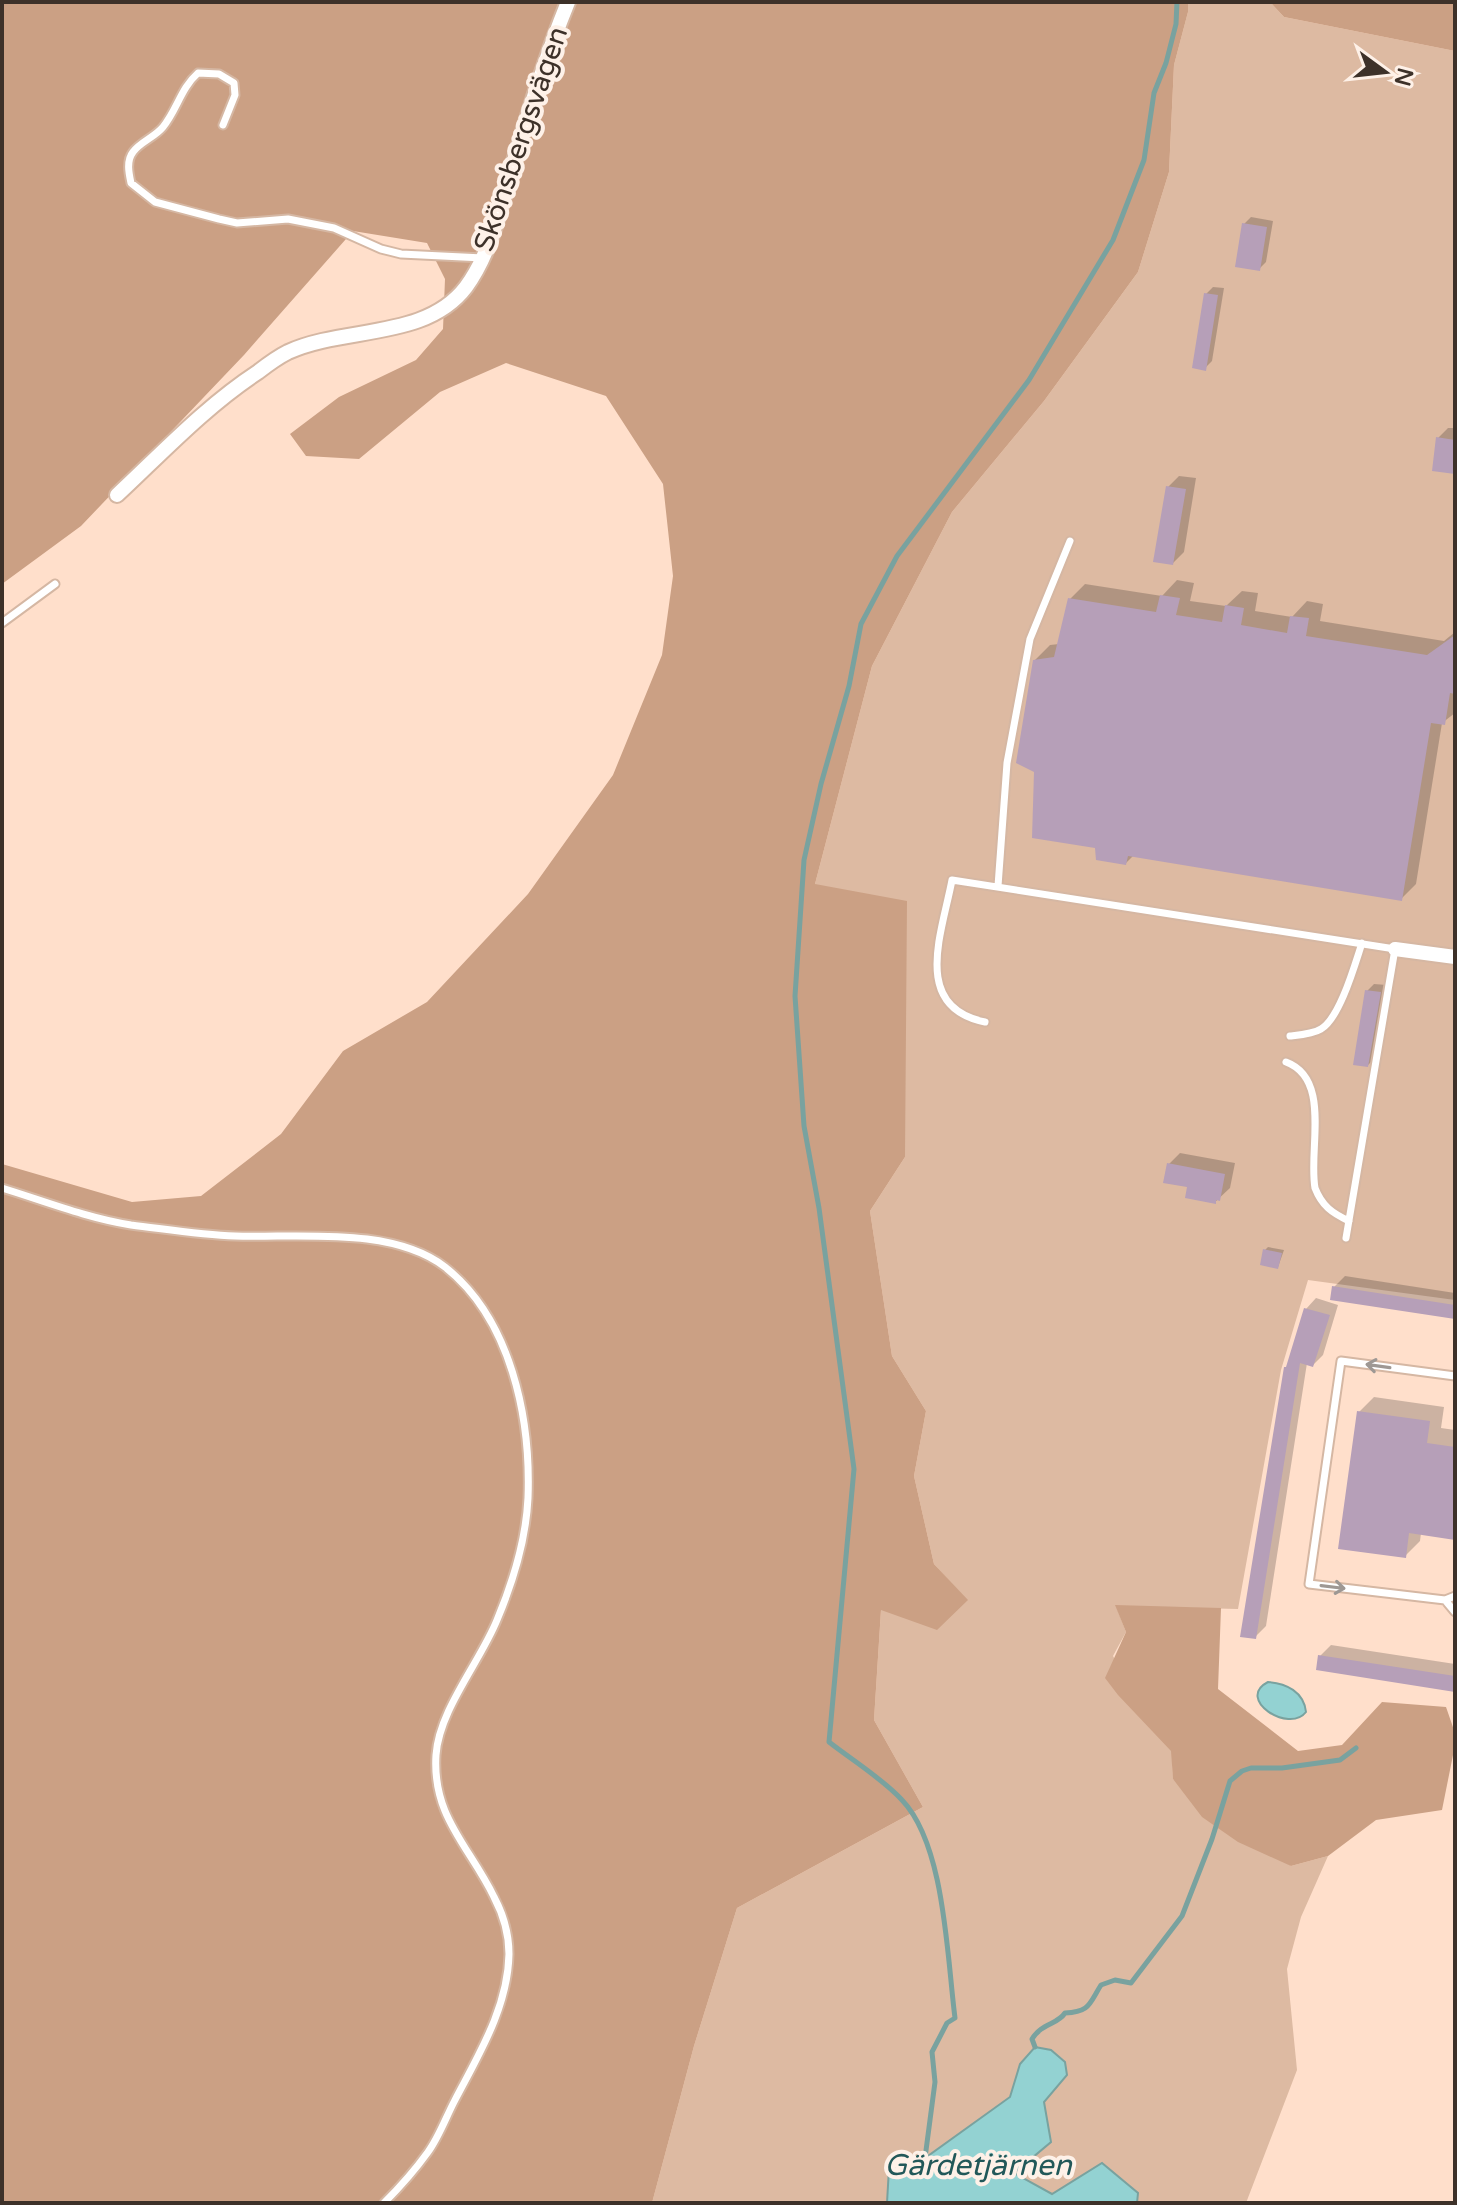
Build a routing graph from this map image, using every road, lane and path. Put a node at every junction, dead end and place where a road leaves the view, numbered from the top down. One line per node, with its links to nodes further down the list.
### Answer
1 (568, 2): 3 (street, Skönsbergsvägen)
2 (223, 125): 3 (lane)
3 (483, 258): 4 (street, Skönsbergsvägen)
4 (117, 495)
5 (1070, 541): 8 (lane)
6 (55, 584): 7 (lane)
7 (2, 623)
8 (998, 886): 9 (lane); 12 (lane)
9 (1362, 943): 10 (lane); 13 (lane)
10 (1395, 949): 11 (street); 16 (lane)
11 (1455, 957)
12 (985, 1022)
13 (1290, 1036)
14 (1286, 1062): 16 (lane)
15 (2, 1188): 22 (lane)
16 (1349, 1221): 17 (lane)
17 (1346, 1238)
18 (1455, 1376): 20 (lane, one-way to 20)
19 (1455, 1596): 20 (lane)
20 (1445, 1600): 21 (lane)
21 (1455, 1612)
22 (384, 2203)

